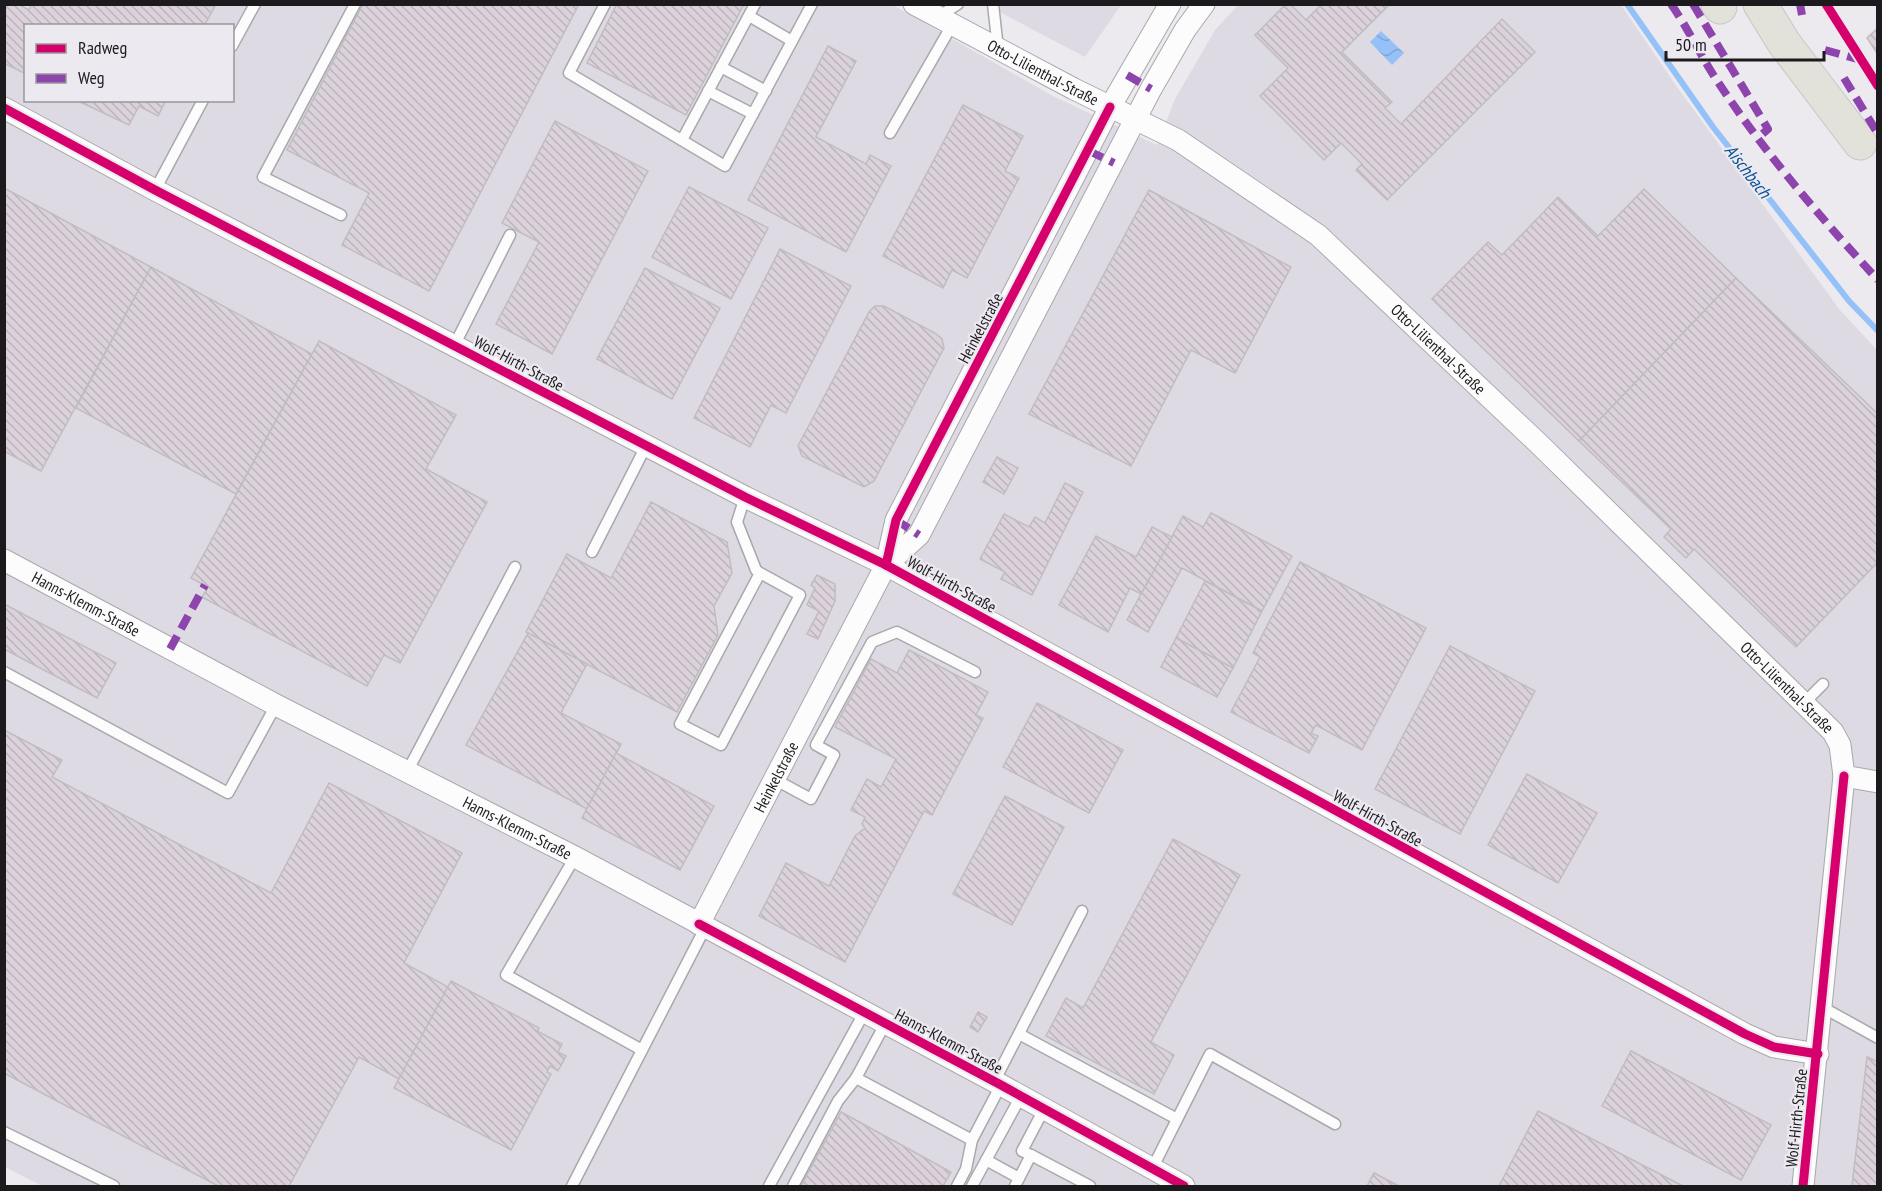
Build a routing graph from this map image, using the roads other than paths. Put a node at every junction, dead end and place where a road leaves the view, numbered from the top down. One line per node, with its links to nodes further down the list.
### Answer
1 (255, 4): 15 (lane)
2 (355, 4): 29 (lane)
3 (605, 4): 26 (lane)
4 (755, 4): 12 (lane)
5 (812, 4): 14 (lane)
6 (914, 4): 13 (street, Otto-Lilienthal-Straße)
7 (958, 4): 13 (lane)
8 (993, 4): 16 (lane)
9 (1170, 4): 21 (street, Heinkelstraße)
10 (1204, 4): 24 (street, Heinkelstraße)
11 (1760, 4): 27 (main road)
12 (748, 16): 14 (lane); 17 (lane)
13 (945, 21): 16 (street, Otto-Lilienthal-Straße); 25 (lane)
14 (792, 41): 19 (lane)
15 (234, 42)
16 (998, 49): 21 (street, Otto-Lilienthal-Straße)
17 (721, 67): 18 (lane); 19 (lane)
18 (708, 91): 23 (lane); 26 (lane)
19 (766, 91): 23 (lane)
20 (202, 102): 28 (lane)
21 (1110, 107): 24 (street, Otto-Lilienthal-Straße); 36 (street, Heinkelstraße)
22 (4, 108): 28 (street, Wolf-Hirth-Straße)
23 (753, 114): 26 (lane)
24 (1136, 120): 36 (street, Heinkelstraße); 42 (street, Otto-Lilienthal-Straße)
25 (890, 134)
26 (682, 140)
27 (1860, 143)
28 (155, 190): 31 (street, Wolf-Hirth-Straße)
29 (341, 215)
30 (510, 235): 31 (lane)
31 (454, 346): 32 (street, Wolf-Hirth-Straße)
32 (646, 446): 33 (street, Wolf-Hirth-Straße); 34 (lane)
33 (744, 497): 36 (street, Wolf-Hirth-Straße); 38 (lane)
34 (592, 552)
35 (4, 560): 43 (street, Hanns-Klemm-Straße)
36 (886, 565): 46 (street, Heinkelstraße); 57 (street, Wolf-Hirth-Straße)
37 (515, 567): 44 (lane)
38 (760, 573): 38 (lane)
39 (4, 672): 43 (lane)
40 (975, 672): 46 (lane)
41 (1822, 684): 42 (lane)
42 (1804, 703): 45 (street, Otto-Lilienthal-Straße)
43 (276, 705): 44 (street, Hanns-Klemm-Straße)
44 (408, 772): 48 (street, Hanns-Klemm-Straße)
45 (1844, 776): 47 (street); 51 (street, Wolf-Hirth-Straße)
46 (774, 779): 50 (street, Heinkelstraße)
47 (1878, 782)
48 (575, 857): 50 (street, Hanns-Klemm-Straße); 56 (lane)
49 (1082, 911): 54 (lane)
50 (702, 926): 52 (street, Hanns-Klemm-Straße); 56 (lane)
51 (1822, 1006): 55 (lane); 57 (street, Wolf-Hirth-Straße)
52 (864, 1013): 53 (street, Hanns-Klemm-Straße); 73 (lane)
53 (885, 1024): 58 (lane); 59 (street, Hanns-Klemm-Straße)
54 (1019, 1034): 59 (lane); 62 (lane)
55 (1878, 1038)
56 (642, 1050): 72 (lane)
57 (1818, 1054): 78 (street, Wolf-Hirth-Straße)
58 (856, 1078): 65 (lane); 74 (lane)
59 (998, 1083): 60 (street, Hanns-Klemm-Straße); 65 (lane)
60 (1021, 1096): 61 (street, Hanns-Klemm-Straße); 67 (lane)
61 (1044, 1109): 66 (lane); 68 (street, Hanns-Klemm-Straße)
62 (1177, 1119): 63 (lane); 68 (lane)
63 (1335, 1124)
64 (4, 1132): 71 (lane)
65 (972, 1140): 75 (lane)
66 (1031, 1155): 69 (lane); 77 (lane)
67 (986, 1160): 69 (lane); 76 (lane)
68 (1152, 1169): 70 (street, Hanns-Klemm-Straße)
69 (1017, 1182)
70 (1176, 1185)
71 (114, 1186)
72 (572, 1186)
73 (769, 1186)
74 (793, 1186)
75 (957, 1186)
76 (972, 1186)
77 (1090, 1186)
78 (1803, 1186)

